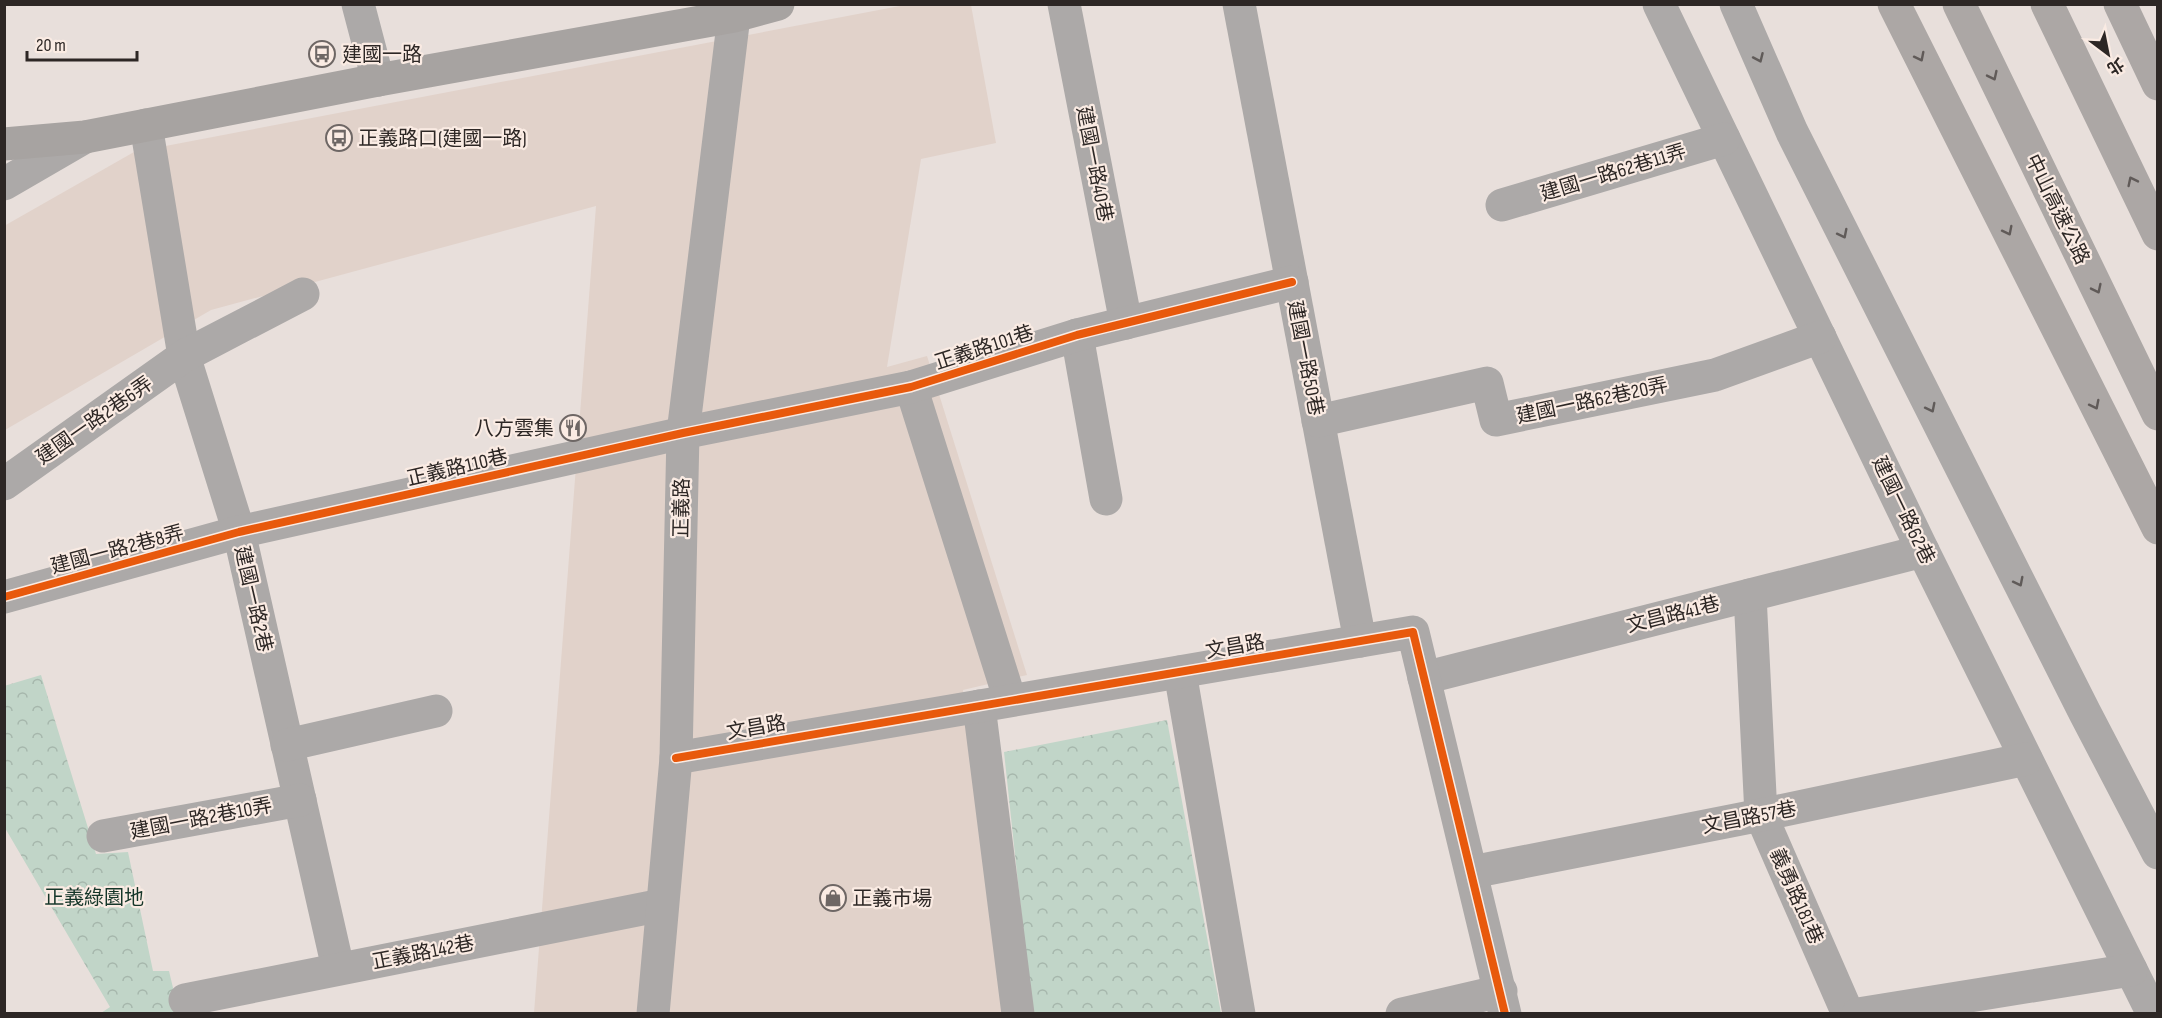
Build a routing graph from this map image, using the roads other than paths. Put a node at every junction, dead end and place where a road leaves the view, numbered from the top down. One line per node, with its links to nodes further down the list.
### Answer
1 (358, 4): 12 (street)
2 (778, 4): 11 (main road)
3 (1064, 4): 23 (street, 建國一路40巷)
4 (1239, 4): 21 (street, 建國一路50巷)
5 (1659, 4): 16 (street, 建國一路62巷)
6 (1736, 4): 49 (street, one-way to 49)
7 (1894, 4): 33 (highway, one-way to 33)
8 (1959, 4): 28 (highway, 中山高速公路, one-way to 28)
9 (2047, 4): 20 (highway, one-way to 9)
10 (2120, 4): 13 (highway)
11 (733, 10): 12 (main road); 30 (street, 正義路)
12 (378, 80): 14 (main road)
13 (2157, 84)
14 (146, 125): 15 (main road); 26 (street, 建國一路2巷)
15 (85, 137): 17 (main road); 18 (street)
16 (1724, 139): 19 (street, 建國一路62巷11弄); 25 (street, 建國一路62巷)
17 (4, 144)
18 (4, 184)
19 (1502, 205)
20 (2157, 234)
21 (1292, 282): 23 (street, 正義路101巷); 29 (street, 建國一路50巷)
22 (303, 294): 26 (street, 建國一路2巷6弄)
23 (1126, 323): 24 (street, 正義路101巷)
24 (1077, 335): 27 (street, 正義路101巷); 32 (street)
25 (1820, 337): 29 (street, 建國一路62巷20弄); 35 (street, 建國一路62巷)
26 (184, 356): 31 (street, 建國一路2巷6弄); 34 (street, 建國一路2巷)
27 (911, 387): 30 (street, 正義路101巷); 41 (street)
28 (2157, 414)
29 (1318, 422): 38 (street, 建國一路50巷)
30 (683, 433): 34 (street, 正義路110巷); 44 (street, 正義路)
31 (4, 484)
32 (1106, 498)
33 (2157, 528)
34 (239, 532): 37 (street, 建國一路2巷8弄); 43 (street, 建國一路2巷)
35 (1923, 551): 36 (street, 文昌路41巷); 45 (street, 建國一路62巷)
36 (1750, 595): 40 (street, 文昌路41巷); 47 (street, 義勇路181巷)
37 (4, 597)
38 (1360, 641): 39 (street, 文昌路); 40 (street, 文昌路)
39 (1180, 672): 41 (street, 文昌路); 58 (street)
40 (1424, 678): 50 (street, 文昌路)
41 (995, 703): 44 (street, 文昌路); 57 (street)
42 (436, 711): 43 (street)
43 (287, 745): 46 (street, 建國一路2巷)
44 (676, 758): 51 (street, 正義路)
45 (2026, 759): 47 (street, 文昌路57巷); 53 (street, 建國一路62巷)
46 (300, 800): 48 (street, 建國一路2巷10弄); 52 (street, 建國一路2巷)
47 (1761, 815): 50 (street, 文昌路57巷); 60 (street, 義勇路181巷)
48 (103, 836)
49 (2157, 853)
50 (1472, 872): 55 (street, 文昌路)
51 (662, 905): 52 (street, 正義路142巷); 56 (street, 正義路)
52 (338, 968): 54 (street, 正義路142巷)
53 (2131, 970): 61 (street); 62 (street, 建國一路62巷)
54 (185, 1000)
55 (1503, 1002): 59 (street)
56 (653, 1014)
57 (1018, 1014)
58 (1239, 1014)
59 (1402, 1014)
60 (1848, 1014)
61 (1858, 1014)
62 (2153, 1014)

